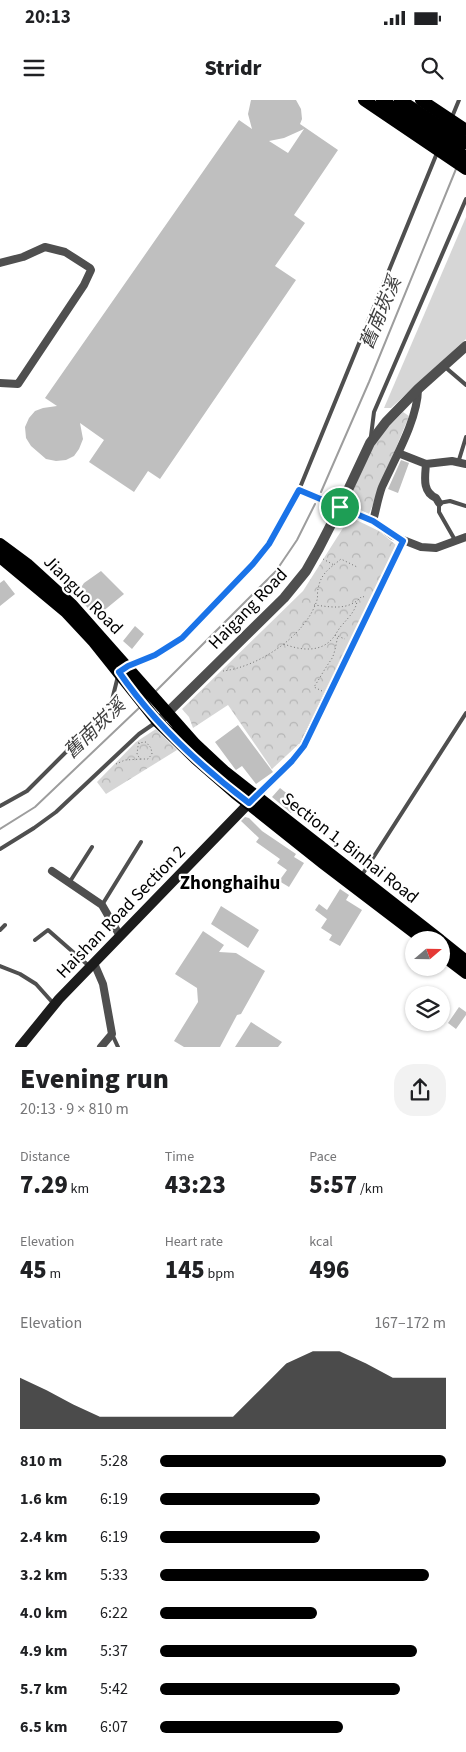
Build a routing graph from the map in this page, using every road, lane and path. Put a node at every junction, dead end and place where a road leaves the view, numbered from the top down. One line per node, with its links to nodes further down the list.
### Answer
1 (364, 100): 9 (main road)
2 (382, 100): 8 (main road)
3 (400, 100): 7 (main road)
4 (421, 100): 6 (main road)
5 (458, 100): 22 (lane)
6 (466, 130)
7 (466, 143)
8 (466, 157)
9 (466, 169)
10 (466, 199): 18 (lane)
11 (0, 263): 14 (street)
12 (466, 346): 13 (street, Haigang Road)
13 (444, 366): 15 (lane); 16 (street, Haigang Road)
14 (0, 383)
15 (466, 386)
16 (418, 389): 18 (street, Haigang Road); 19 (street)
17 (466, 437): 20 (lane)
18 (370, 443): 25 (street, Haigang Road)
19 (398, 452): 21 (street); 26 (street)
20 (462, 463): 21 (street)
21 (426, 464): 23 (street)
22 (299, 490): 25 (street); 43 (lane)
23 (439, 503): 24 (lane); 28 (lane)
24 (466, 506)
25 (340, 507): 26 (street); 46 (street, Haigang Road)
26 (373, 521): 29 (street)
27 (466, 537): 28 (street)
28 (455, 540): 29 (street)
29 (403, 541): 36 (street)
30 (0, 544): 43 (main road, Jianguo Road)
31 (0, 557): 43 (main road, Jianguo Road)
32 (320, 557): 33 (path)
33 (334, 565): 34 (path); 37 (path)
34 (357, 568)
35 (357, 601): 36 (path); 37 (path); 38 (path)
36 (373, 602): 40 (street)
37 (314, 605): 41 (path)
38 (335, 634): 39 (path); 41 (path)
39 (338, 636): 40 (path); 44 (path)
40 (353, 643): 44 (street)
41 (284, 644): 42 (path)
42 (219, 671)
43 (130, 677): 46 (main road, Section 1, Binhai Road); 50 (lane)
44 (329, 694): 49 (street)
45 (466, 713): 55 (lane)
46 (159, 714): 49 (main road, Section 1, Binhai Road); 53 (lane, Haigang Road)
47 (142, 759): 47 (path); 48 (path)
48 (116, 764)
49 (252, 800): 55 (main road, Section 1, Binhai Road); 58 (main road, Section 1, Binhai Road); 63 (main road, Haishan Road Section 2)
50 (0, 806)
51 (141, 842): 57 (lane)
52 (92, 847): 56 (lane)
53 (0, 849)
54 (52, 872): 56 (street)
55 (360, 878): 58 (main road, Section 1, Binhai Road)
56 (69, 883): 57 (street)
57 (102, 905): 63 (street)
58 (392, 909): 61 (main road, Section 1, Binhai Road); 62 (main road, Section 1, Binhai Road)
59 (6, 925): 60 (lane)
60 (0, 930)
61 (415, 931)
62 (425, 931)
63 (120, 936): 68 (main road, Haishan Road Section 2)
64 (35, 940): 68 (lane)
65 (450, 949): 67 (main road, Section 1, Binhai Road)
66 (450, 961): 70 (main road)
67 (466, 961)
68 (92, 965): 71 (main road, Haishan Road Section 2); 72 (street)
69 (0, 966): 71 (lane)
70 (466, 973)
71 (54, 1005): 73 (main road, Haishan Road Section 2)
72 (112, 1034): 74 (street); 75 (lane)
73 (20, 1047)
74 (101, 1047)
75 (118, 1047)

